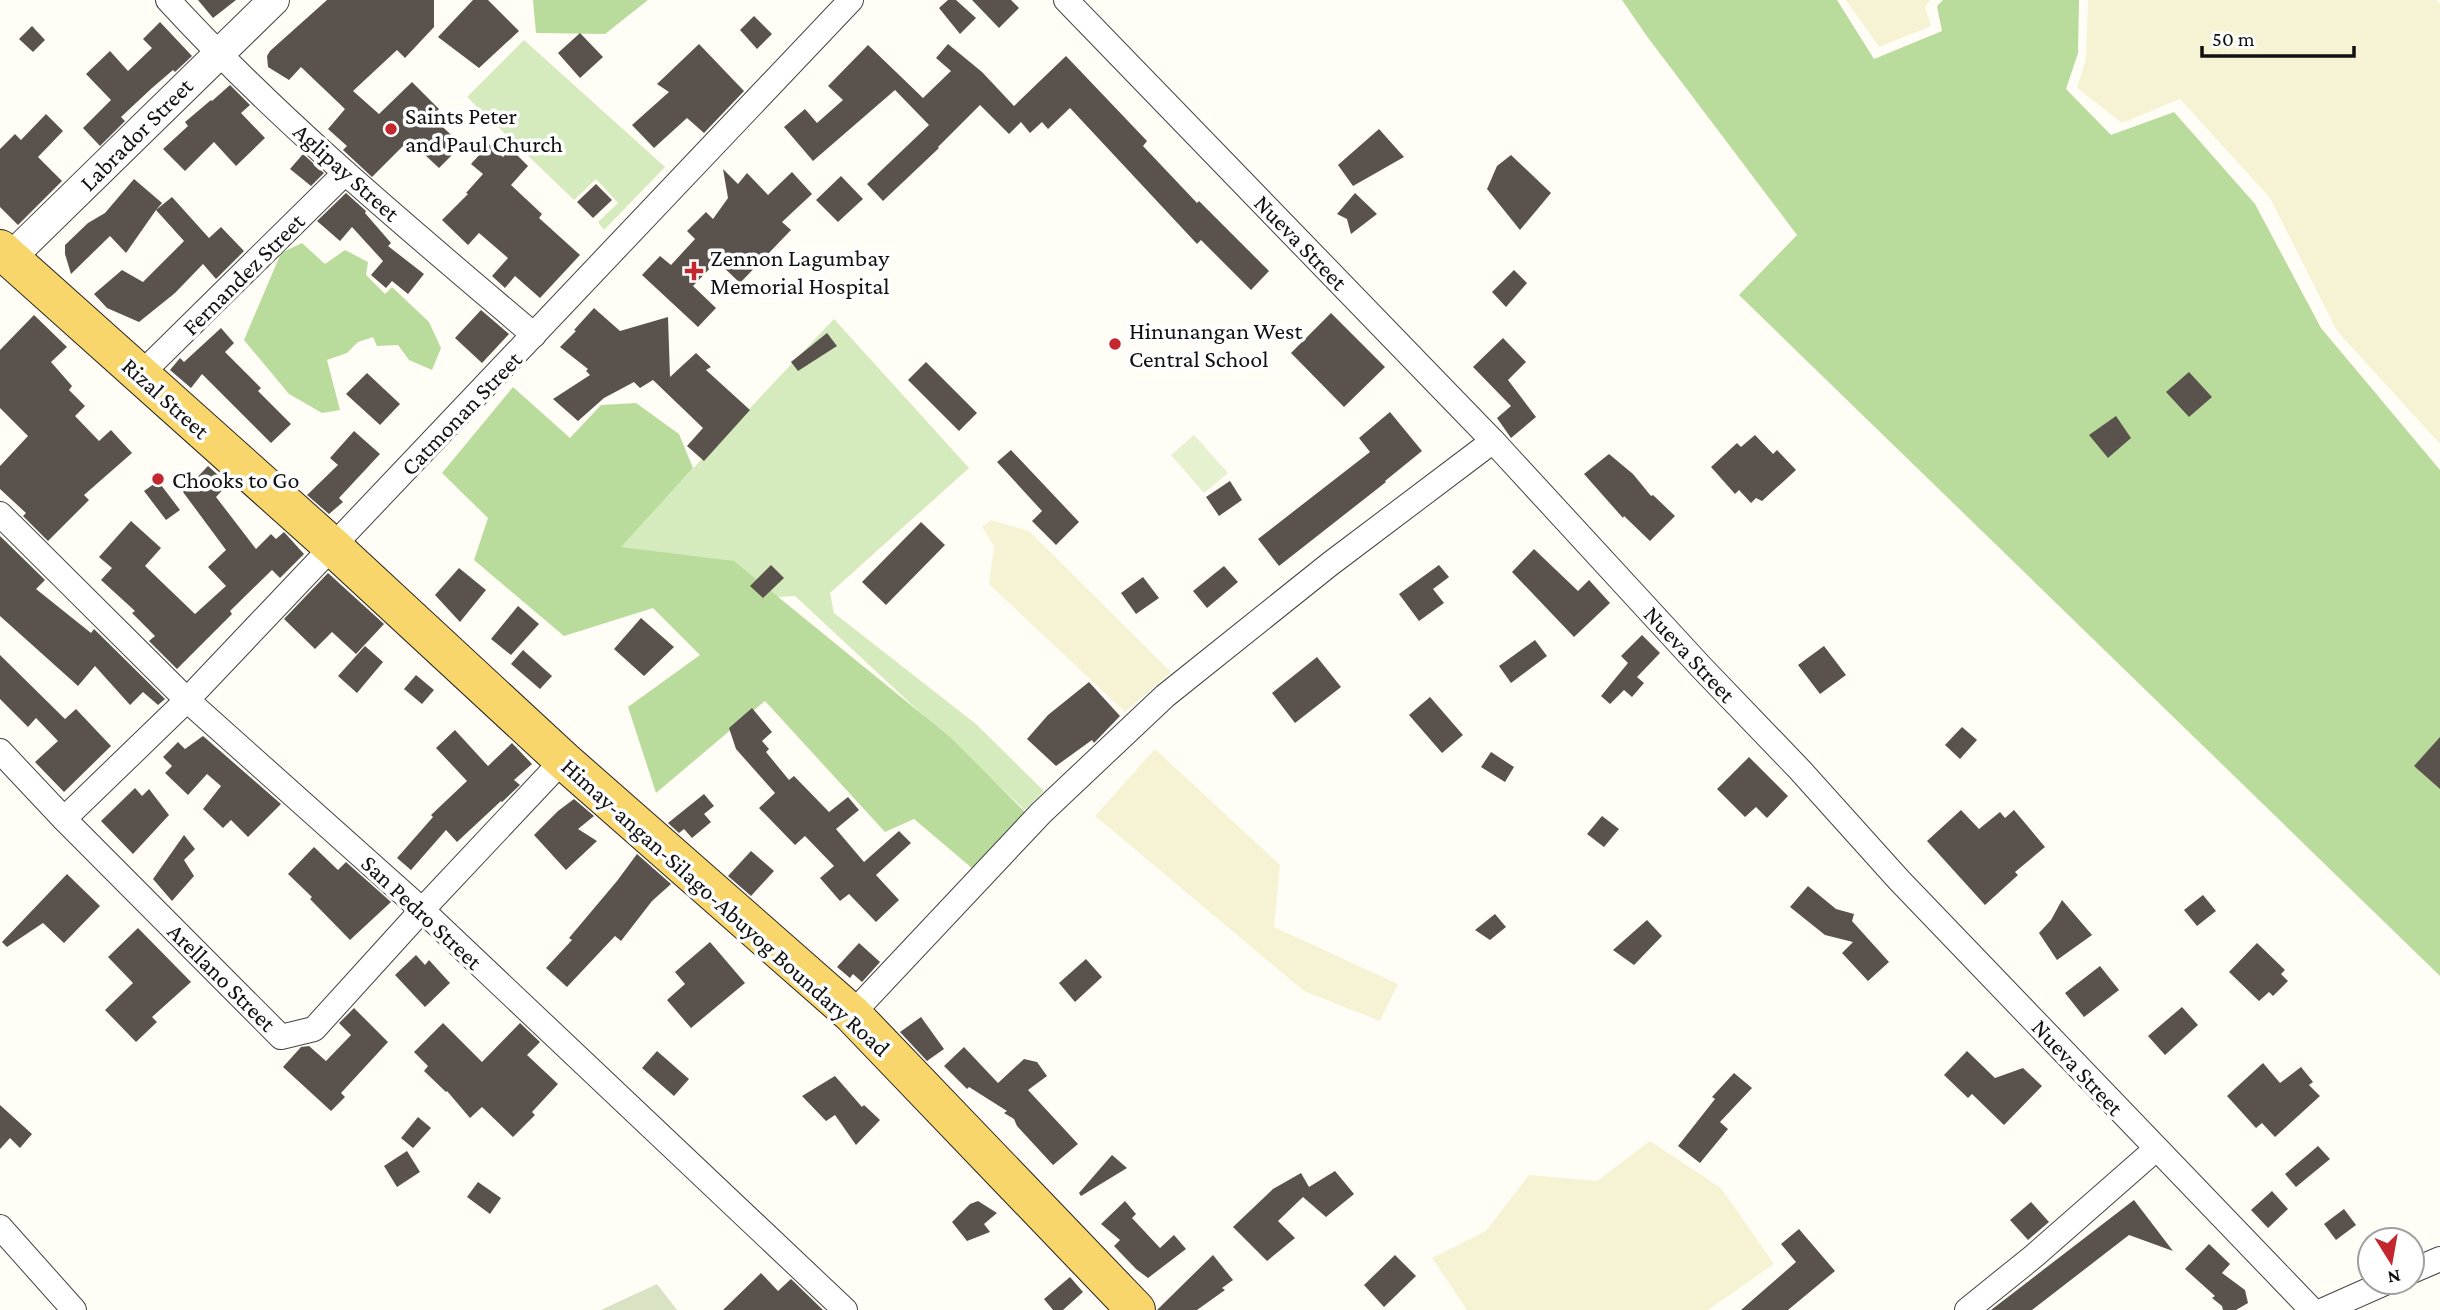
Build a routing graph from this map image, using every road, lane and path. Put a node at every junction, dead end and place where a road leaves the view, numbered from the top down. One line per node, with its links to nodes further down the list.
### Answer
1 (168, 0): 5 (street, Aglipay Street)
2 (274, 0): 5 (street, Labrador Street)
3 (850, 0): 8 (street, Catmonan Street)
4 (1066, 0): 10 (street, Nueva Street)
5 (217, 53): 6 (street, Aglipay Street); 7 (street, Labrador Street)
6 (345, 173): 8 (street, Aglipay Street); 9 (street, Fernandez Street)
7 (3, 259): 9 (main road, Rizal Street)
8 (534, 335): 12 (street, Catmonan Street)
9 (140, 376): 12 (main road, Rizal Street)
10 (1493, 441): 18 (street); 19 (street, Nueva Street)
11 (0, 514): 13 (street, San Pedro Street)
12 (333, 547): 13 (street, Catmonan Street); 15 (main road, Himay-angan-Silago-Abuyog Boundary Road)
13 (187, 700): 16 (street, Catmonan Street); 17 (street, San Pedro Street)
14 (0, 751): 16 (street, Arellano Street)
15 (563, 760): 17 (street, Arellano Street); 18 (main road, Himay-angan-Silago-Abuyog Boundary Road)
16 (65, 819): 17 (street, Arellano Street)
17 (422, 910): 23 (street, San Pedro Street)
18 (852, 1014): 24 (main road, Himay-angan-Silago-Abuyog Boundary Road)
19 (2156, 1149): 25 (street); 26 (street, Nueva Street)
20 (0, 1227): 22 (street)
21 (2356, 1296): 27 (street)
22 (74, 1310)
23 (845, 1310)
24 (1136, 1310)
25 (1967, 1310)
26 (2312, 1310)
27 (2323, 1310)

